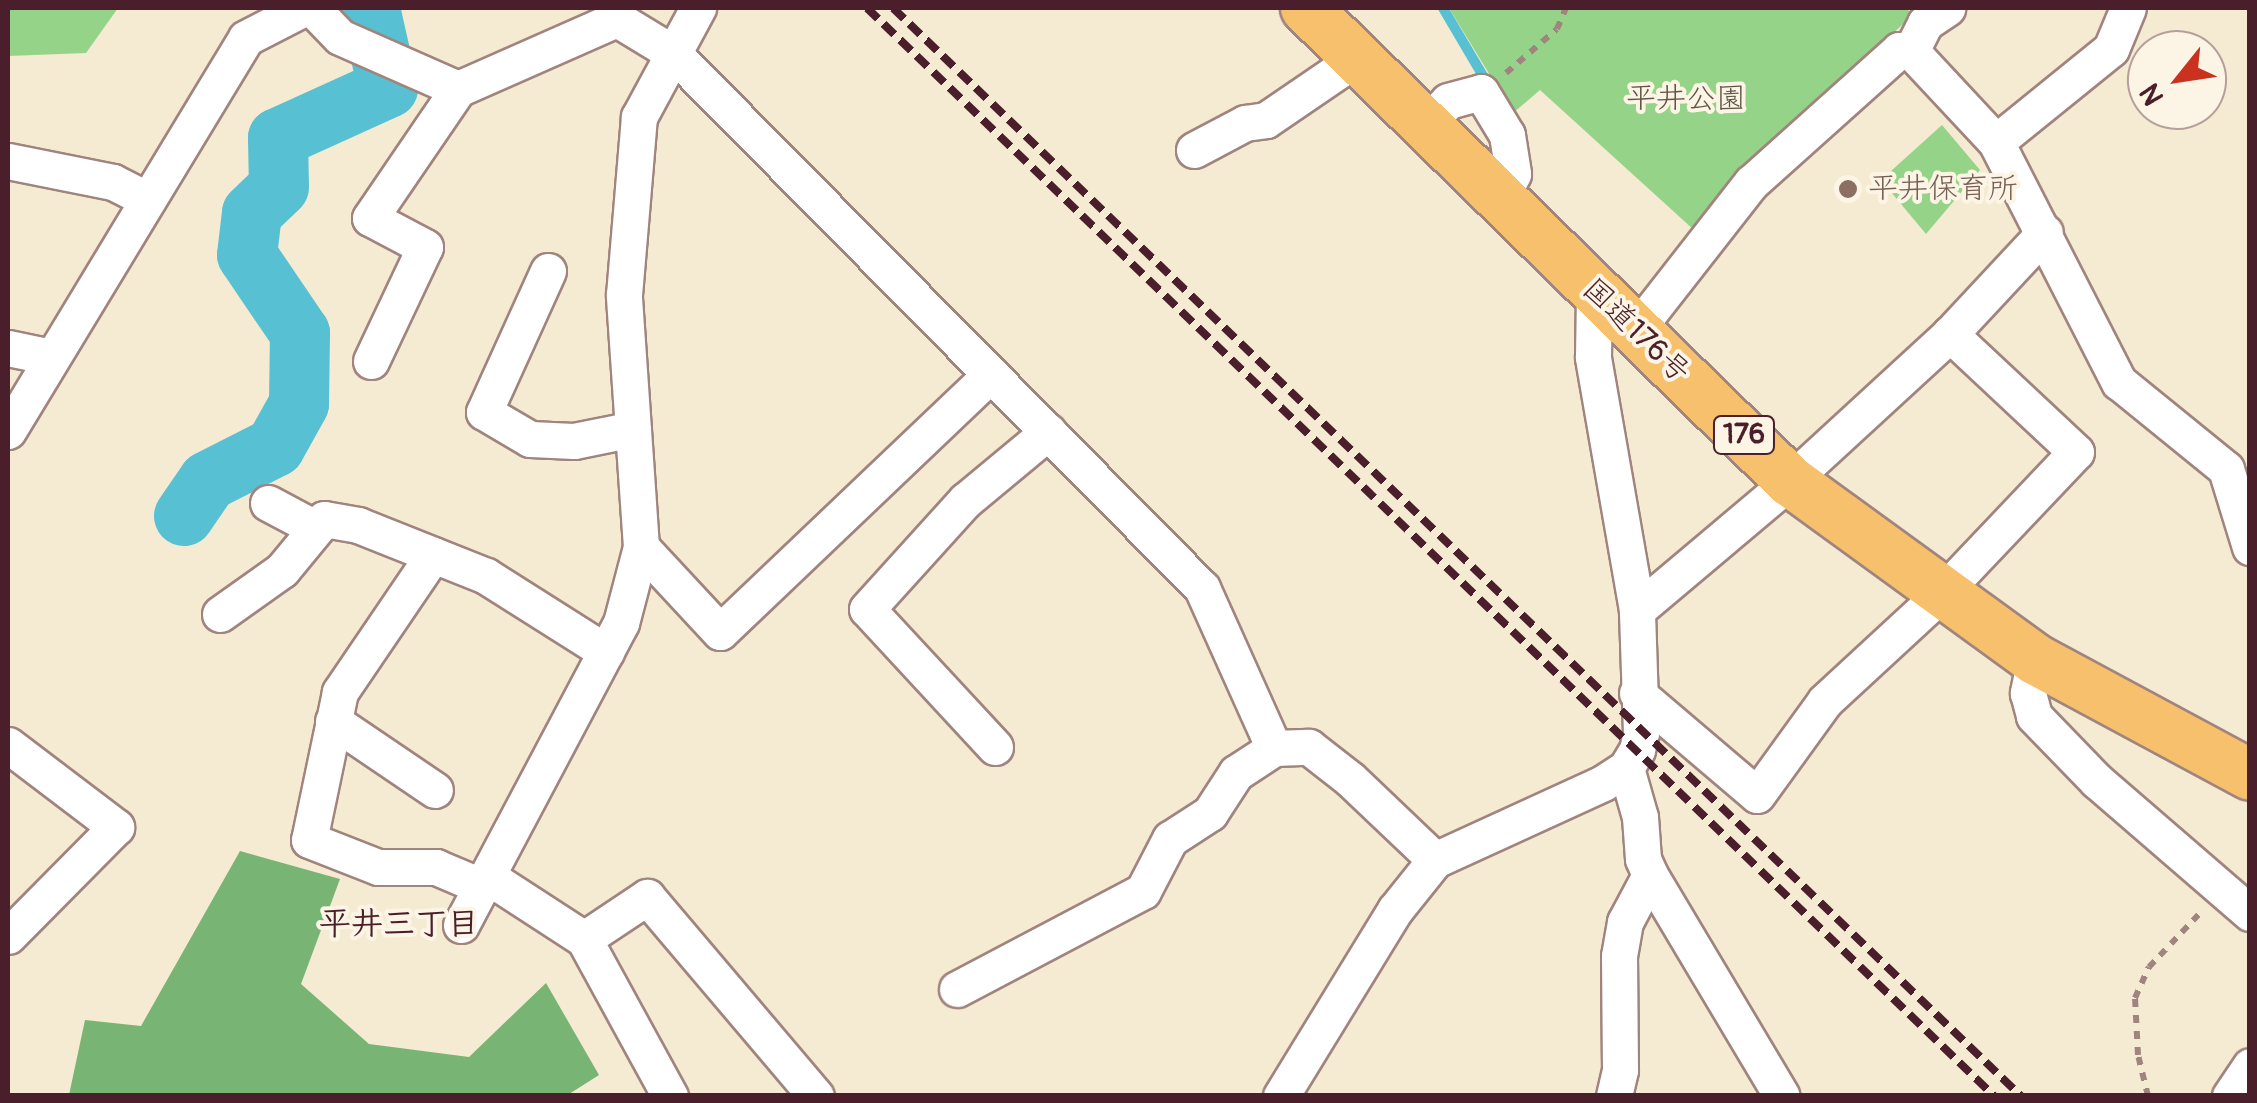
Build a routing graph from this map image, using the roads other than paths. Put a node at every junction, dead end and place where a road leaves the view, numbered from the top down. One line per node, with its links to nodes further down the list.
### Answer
1 (308, 8): 9 (street); 13 (street)
2 (698, 8): 7 (street)
3 (1306, 8): 8 (highway, 国道176号 / 176)
4 (1947, 8): 6 (street)
5 (2128, 8): 10 (street)
6 (1912, 51): 10 (street); 17 (street)
7 (673, 53): 9 (street); 22 (street); 23 (street)
8 (1356, 58): 11 (street); 16 (highway, 国道176号 / 176)
9 (458, 89): 21 (street)
10 (1996, 142): 14 (street)
11 (1194, 150)
12 (8, 161): 13 (street)
13 (147, 200): 20 (street)
14 (2045, 232): 18 (street); 26 (street)
15 (548, 272): 23 (street)
16 (1594, 291): 17 (highway, 国道176号 / 176); 34 (street)
17 (1636, 330): 27 (highway, 国道176号 / 176)
18 (1950, 334): 27 (street); 33 (street)
19 (8, 348): 20 (street)
20 (52, 357): 24 (street)
21 (371, 360)
22 (991, 374): 25 (street); 30 (street)
23 (632, 429): 30 (street)
24 (8, 431)
25 (1048, 432): 41 (street); 42 (street)
26 (2238, 461): 31 (street)
27 (1790, 481): 33 (highway, 国道176号 / 176); 34 (street)
28 (268, 503): 29 (street)
29 (315, 528): 32 (street); 35 (street)
30 (641, 547): 36 (street)
31 (2250, 547)
32 (433, 554): 36 (street); 39 (street)
33 (1942, 592): 37 (highway, 国道176号 / 176); 38 (street)
34 (1637, 610): 38 (street)
35 (220, 614)
36 (606, 652): 48 (street)
37 (2035, 658): 44 (highway, 国道176号 / 176); 49 (street)
38 (1637, 693): 43 (street)
39 (334, 721): 45 (street); 48 (street)
40 (8, 745): 51 (street)
41 (994, 747)
42 (1274, 748): 46 (street); 53 (street)
43 (1626, 768): 46 (street); 47 (street)
44 (2250, 775)
45 (435, 790)
46 (1435, 860): 57 (street)
47 (1650, 875): 58 (street); 59 (street)
48 (484, 881): 50 (street); 52 (street)
49 (2237, 903)
50 (461, 925)
51 (8, 936)
52 (584, 939): 55 (street); 56 (street)
53 (957, 989)
54 (2250, 1066): 60 (street)
55 (670, 1096)
56 (816, 1096)
57 (1281, 1096)
58 (1614, 1096)
59 (1782, 1096)
60 (2230, 1096)

